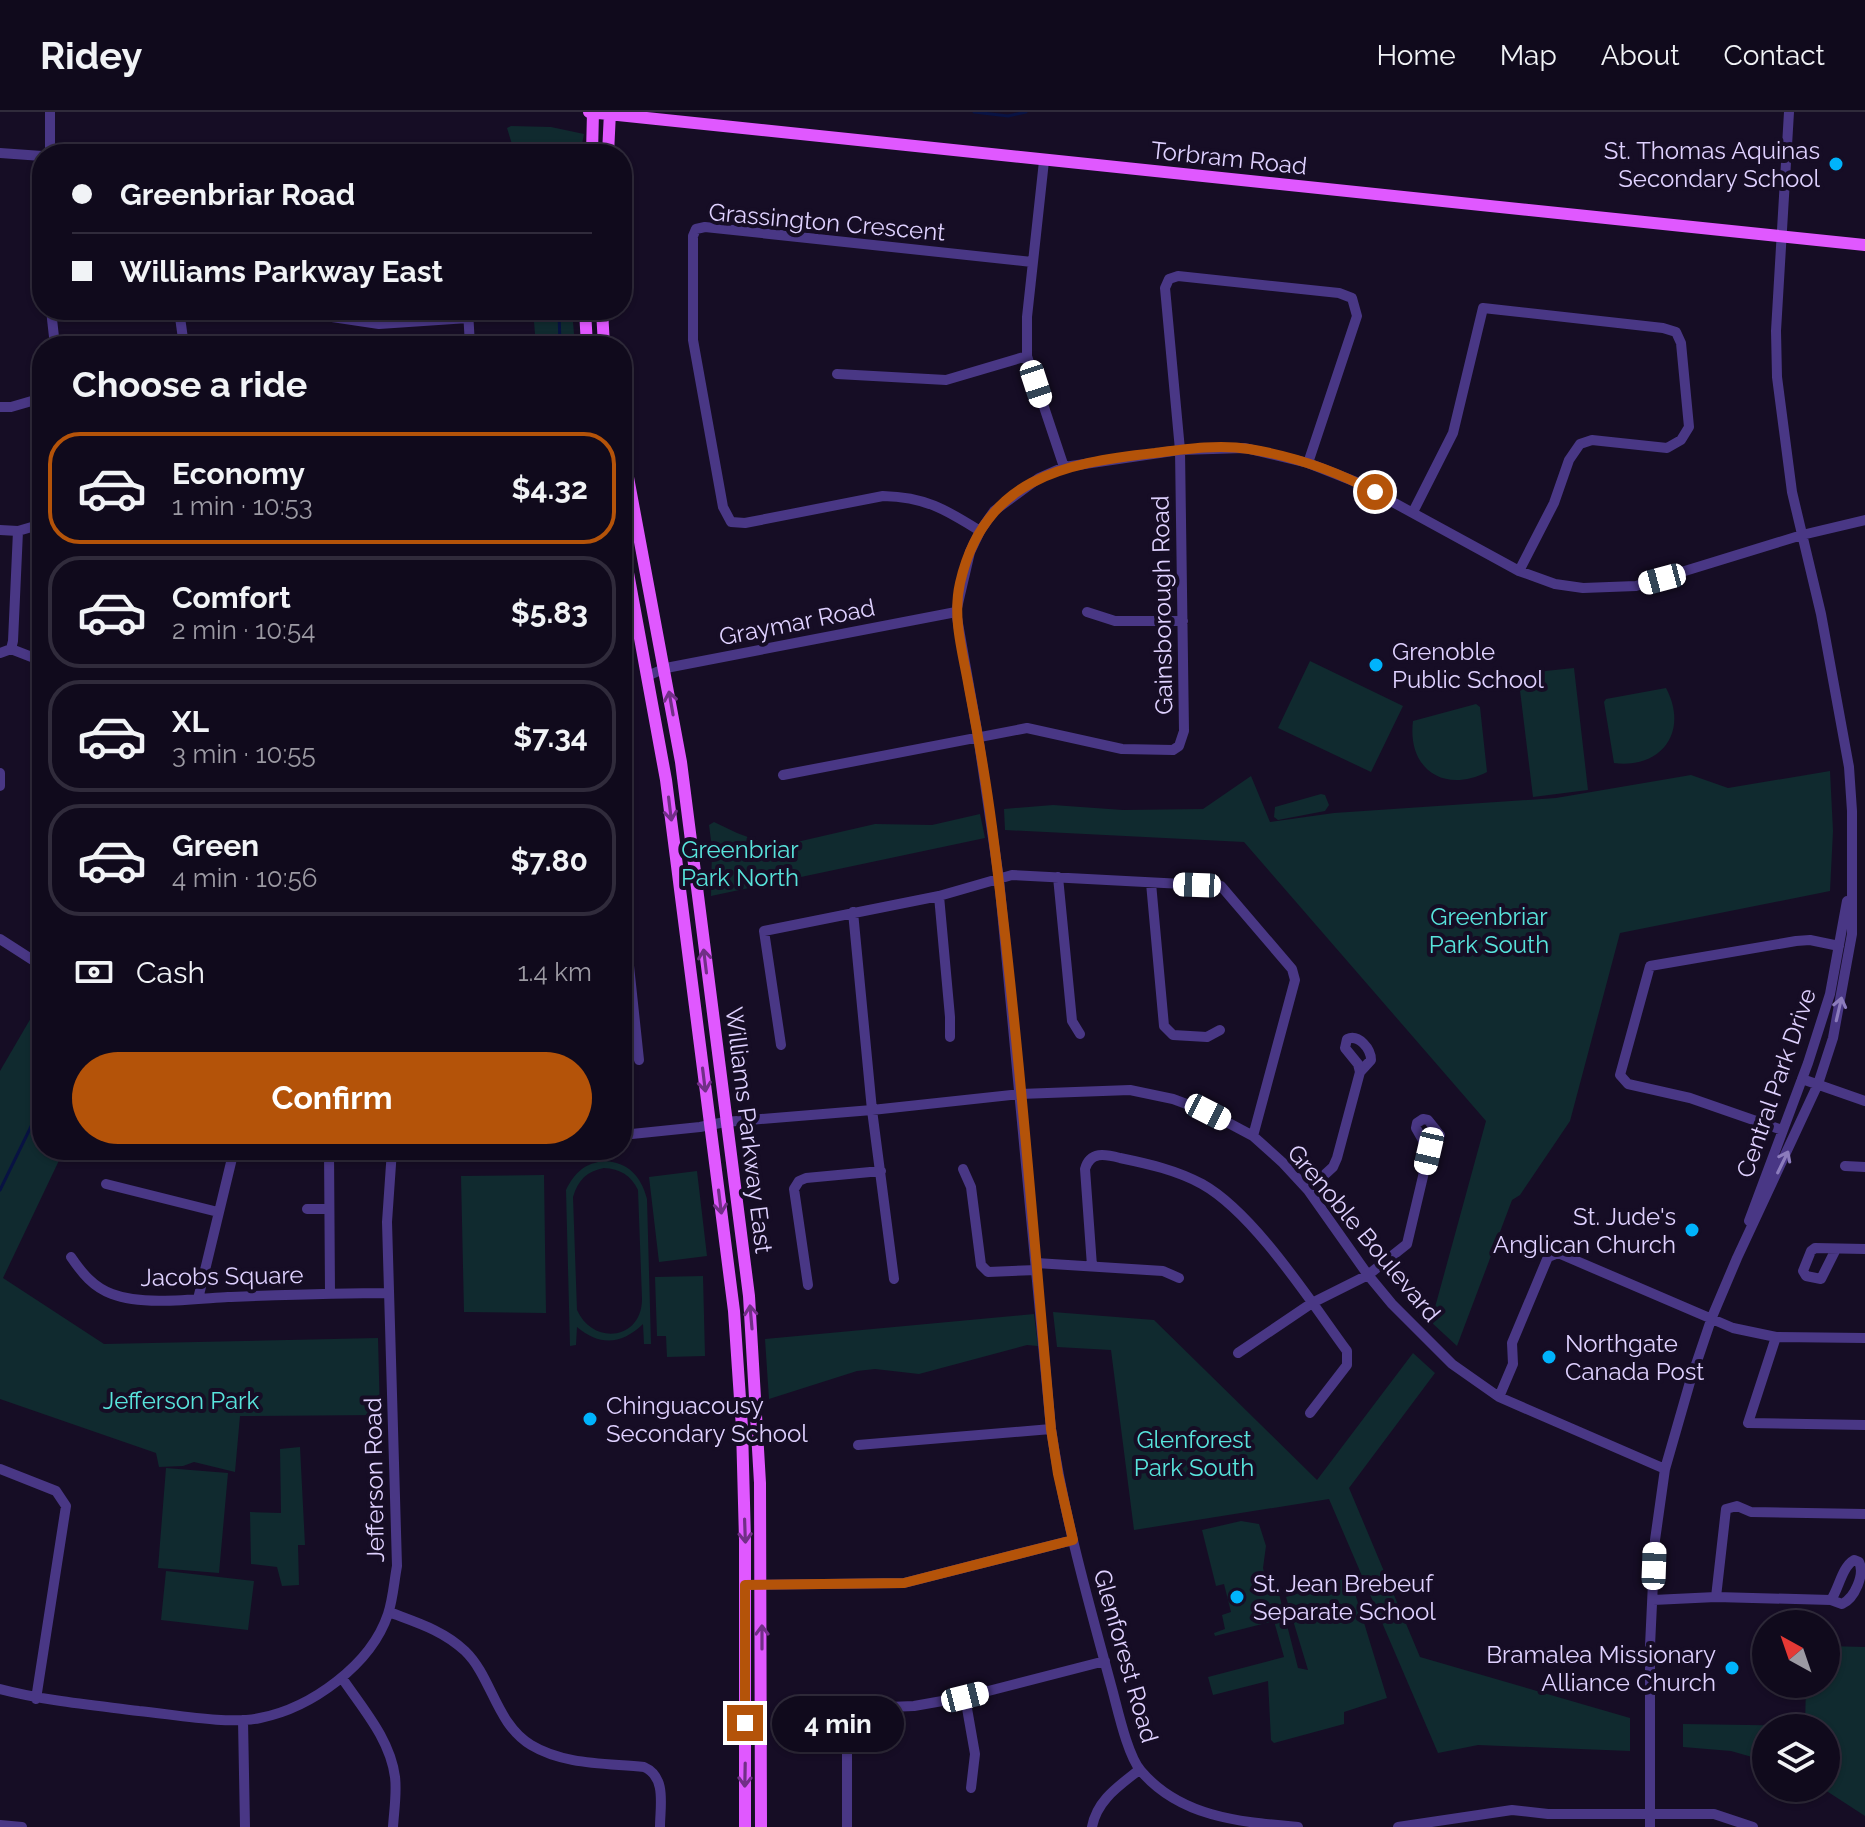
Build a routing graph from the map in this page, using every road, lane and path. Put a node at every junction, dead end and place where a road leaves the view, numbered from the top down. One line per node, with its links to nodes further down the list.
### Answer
1 (50, 112): 6 (street)
2 (592, 112): 4 (main road, Torbram Road); 7 (main road)
3 (1789, 112): 12 (street, Central Park Drive)
4 (610, 113): 5 (main road, Torbram Road); 8 (main road)
5 (656, 116): 11 (main road, Torbram Road)
6 (50, 144)
7 (592, 144)
8 (608, 144)
9 (0, 153): 10 (street)
10 (32, 155)
11 (1044, 161): 12 (main road, Torbram Road); 14 (street)
12 (1781, 235): 13 (main road, Torbram Road); 31 (street, Central Park Drive)
13 (1865, 245)
14 (1032, 262): 17 (street); 30 (street, Grassington Crescent)
15 (352, 320): 16 (street)
16 (415, 320)
17 (1027, 356): 18 (street); 23 (street)
18 (837, 374)
19 (32, 401): 20 (street)
20 (0, 407)
21 (1180, 450): 22 (street); 22 (street, Gainsborough Road); 23 (street); 36 (street, Gainsborough Road)
22 (1308, 463): 25 (street)
23 (1064, 467): 30 (street)
24 (632, 496): 39 (main road, Williams Parkway East)
25 (1413, 512): 32 (street); 32 (street)
26 (1865, 520): 31 (street)
27 (32, 527): 29 (street)
28 (0, 530): 29 (street)
29 (18, 531): 37 (street)
30 (980, 531): 34 (street)
31 (1802, 535): 32 (street); 45 (street, Central Park Drive)
32 (1519, 571)
33 (632, 594): 40 (main road, Williams Parkway East)
34 (956, 612): 39 (street, Graymar Road); 41 (street, Glenforest Road)
35 (1087, 612): 36 (street)
36 (1183, 621): 41 (street, Gainsborough Road)
37 (6, 651): 38 (street)
38 (32, 658)
39 (666, 668): 40 (street, Graymar Road); 66 (main road, Williams Parkway East, one-way to 39)
40 (647, 676): 67 (main road, Williams Parkway East, one-way to 67)
41 (978, 736): 43 (street); 47 (street, Glenforest Road)
42 (0, 773): 44 (street)
43 (783, 775)
44 (0, 786)
45 (1853, 871): 52 (street, Central Park Drive); 62 (street, Central Park Drive, one-way to 45)
46 (1058, 877): 47 (street); 48 (street); 56 (street)
47 (999, 879): 49 (street); 63 (street, Glenforest Road)
48 (1151, 883): 55 (street); 70 (street)
49 (939, 896): 50 (street); 57 (street)
50 (853, 912): 58 (street); 65 (street)
51 (0, 939): 53 (street)
52 (1839, 946): 61 (street, Central Park Drive); 68 (street)
53 (32, 958)
54 (632, 1004): 59 (street)
55 (1220, 1030)
56 (1080, 1034)
57 (950, 1037)
58 (781, 1045)
59 (639, 1060)
60 (1360, 1072): 80 (street)
61 (1802, 1079): 62 (street); 68 (street, Central Park Drive)
62 (1818, 1084): 64 (street); 87 (street, Central Park Drive, one-way to 62)
63 (1020, 1094): 65 (street, Grenoble Boulevard); 70 (street, Grenoble Boulevard); 89 (street, Glenforest Road)
64 (1865, 1101)
65 (872, 1110): 66 (street, Grenoble Boulevard); 78 (street)
66 (725, 1122): 67 (street, Grenoble Boulevard); 112 (main road, Williams Parkway East, one-way to 66)
67 (710, 1124): 69 (street, Grenoble Boulevard); 111 (main road, Williams Parkway East, one-way to 111)
68 (1782, 1130): 87 (street, Central Park Drive)
69 (632, 1134)
70 (1253, 1136): 80 (street, Grenoble Boulevard)
71 (1429, 1151): 90 (street)
72 (231, 1160): 83 (street)
73 (329, 1160): 82 (street)
74 (391, 1160): 95 (street, Jefferson Road)
75 (1845, 1166): 76 (street)
76 (1865, 1167)
77 (963, 1169): 89 (street)
78 (881, 1171): 92 (street); 93 (street)
79 (106, 1184): 83 (street)
80 (1308, 1190): 90 (street, Grenoble Boulevard)
81 (307, 1209): 82 (street)
82 (328, 1209): 94 (street)
83 (218, 1212): 96 (street)
84 (1836, 1249): 85 (street)
85 (1865, 1249)
86 (71, 1257): 96 (street, Jacobs Square)
87 (1737, 1258): 98 (street, Central Park Drive)
88 (1092, 1266): 89 (street); 91 (street); 97 (street)
89 (1036, 1267): 105 (street, Glenforest Road)
90 (1368, 1275): 97 (street); 102 (street, Grenoble Boulevard)
91 (1179, 1278)
92 (894, 1279)
93 (808, 1285)
94 (330, 1293): 95 (street, Jacobs Square); 96 (street, Jacobs Square)
95 (389, 1293): 116 (street, Jefferson Road)
96 (198, 1299)
97 (1312, 1303): 101 (street); 103 (street)
98 (1712, 1317): 99 (street); 102 (street); 108 (street, Central Park Drive)
99 (1776, 1337): 100 (street); 104 (street)
100 (1865, 1338)
101 (1238, 1353)
102 (1499, 1397): 108 (street, Grenoble Boulevard)
103 (1310, 1413)
104 (1865, 1425)
105 (1051, 1429): 106 (street); 110 (street, Glenforest Road)
106 (858, 1445)
107 (0, 1469): 121 (street)
108 (1665, 1469): 114 (street, Central Park Drive)
109 (1863, 1511): 113 (street)
110 (1073, 1540): 112 (street); 117 (street, Glenforest Road)
111 (745, 1585): 112 (street); 133 (main road, Williams Parkway East, one-way to 133)
112 (762, 1585): 134 (main road, Williams Parkway East, one-way to 112)
113 (1716, 1597): 114 (street); 115 (street)
114 (1653, 1600): 126 (street, Central Park Drive)
115 (1831, 1600)
116 (389, 1612): 118 (street, Jefferson Road); 132 (street)
117 (1105, 1661): 120 (street); 123 (street, Glenforest Road)
118 (342, 1678): 122 (street, Jefferson Road); 131 (street)
119 (0, 1689): 121 (street, Jefferson Road)
120 (965, 1697): 124 (street); 135 (street)
121 (36, 1699): 122 (street, Jefferson Road)
122 (243, 1720): 130 (street)
123 (1139, 1770): 127 (street, Glenforest Road); 136 (street)
124 (971, 1788)
125 (1548, 1814): 126 (street); 138 (street); 139 (street)
126 (1651, 1814): 140 (street, Central Park Drive); 141 (street)
127 (1228, 1824): 137 (street, Glenforest Road)
128 (0, 1825): 129 (street)
129 (22, 1827)
130 (245, 1827)
131 (393, 1827)
132 (660, 1827)
133 (745, 1827)
134 (761, 1827)
135 (847, 1827)
136 (1092, 1827)
137 (1298, 1827)
138 (1398, 1827)
139 (1548, 1827)
140 (1650, 1827)
141 (1753, 1827)

